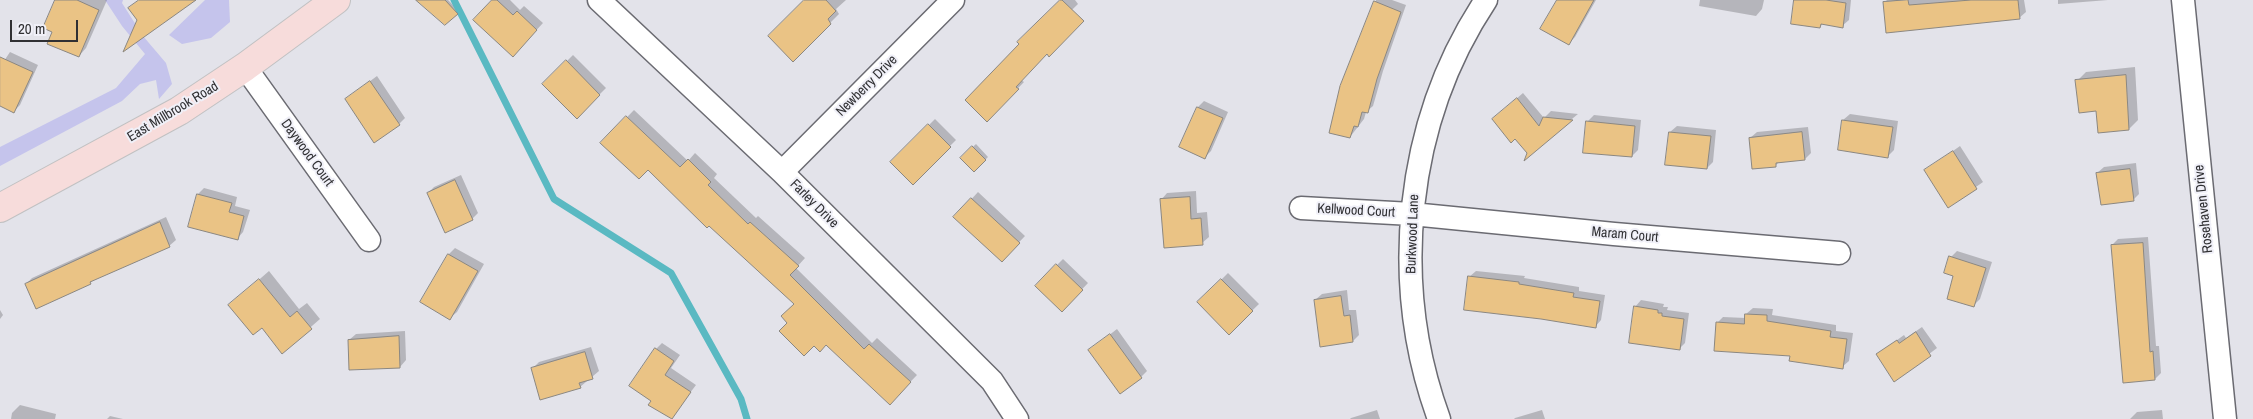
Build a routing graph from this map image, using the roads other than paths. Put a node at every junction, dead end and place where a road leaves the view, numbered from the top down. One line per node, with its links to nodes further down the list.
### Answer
1 (336, 0): 6 (main road, East Millbrook Road)
2 (599, 0): 7 (street, Farley Drive)
3 (953, 0): 7 (street, Newberry Drive)
4 (1486, 0): 10 (street, Burkwood Lane)
5 (2183, 0): 15 (street, Rosehaven Drive)
6 (245, 67): 8 (main road, East Millbrook Road); 11 (street, Daywood Court)
7 (782, 172): 13 (street, Farley Drive)
8 (0, 208)
9 (1301, 208): 10 (street, Kellwood Court)
10 (1412, 214): 12 (street, Maram Court); 14 (street, Burkwood Lane)
11 (369, 240)
12 (1839, 252)
13 (1016, 419)
14 (1439, 419)
15 (2225, 419)

